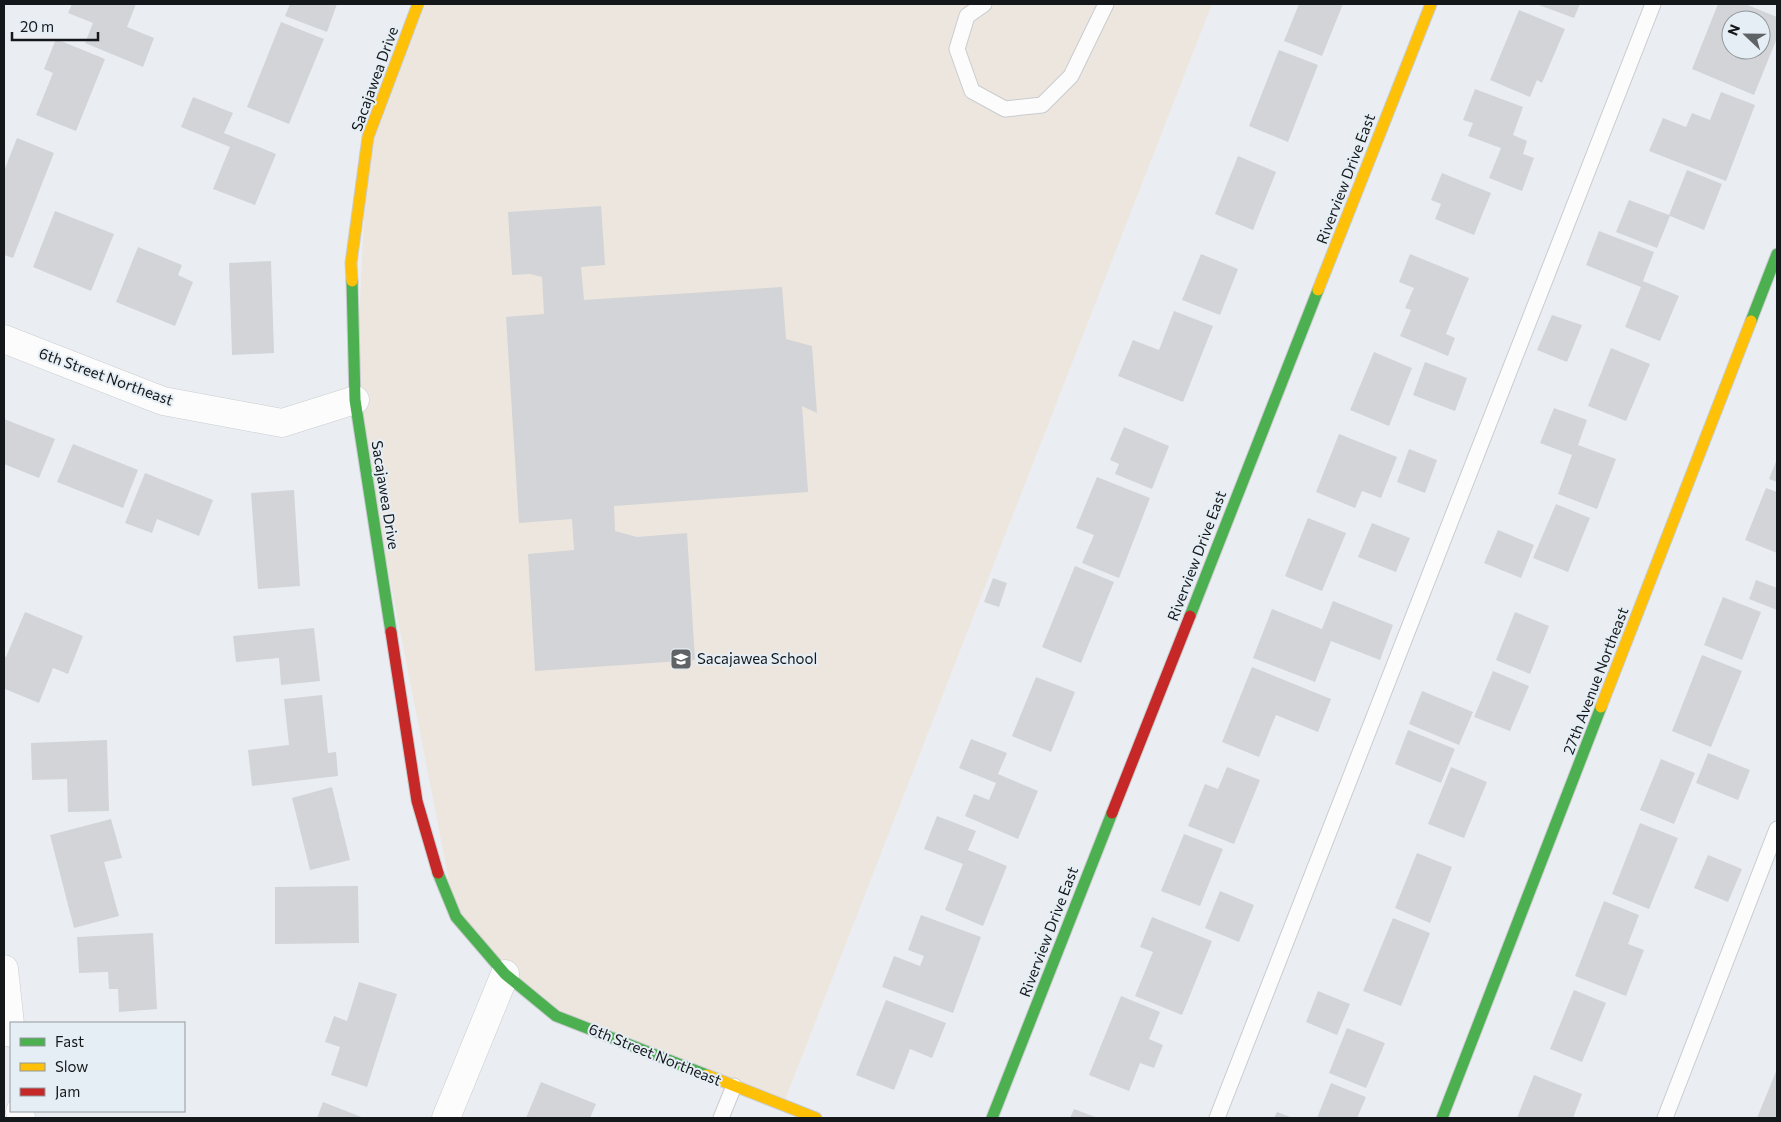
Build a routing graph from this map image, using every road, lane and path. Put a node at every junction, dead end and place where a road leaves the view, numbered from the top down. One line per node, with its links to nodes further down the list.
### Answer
1 (418, 4): 8 (street, Sacajawea Drive)
2 (984, 4): 3 (lane)
3 (1106, 4)
4 (1430, 4): 17 (street, Riverview Drive East)
5 (1653, 4): 18 (lane)
6 (1777, 254): 19 (street, 27th Avenue Northeast)
7 (4, 339): 8 (street, 6th Street Northeast)
8 (355, 400): 11 (street, Sacajawea Drive)
9 (1777, 830): 20 (lane)
10 (4, 969): 12 (street)
11 (505, 974): 13 (street, 6th Street Northeast); 14 (street)
12 (10, 1024)
13 (734, 1086): 15 (lane); 16 (street, 6th Street Northeast)
14 (446, 1118)
15 (721, 1118)
16 (816, 1118)
17 (992, 1118)
18 (1217, 1118)
19 (1442, 1118)
20 (1665, 1118)

